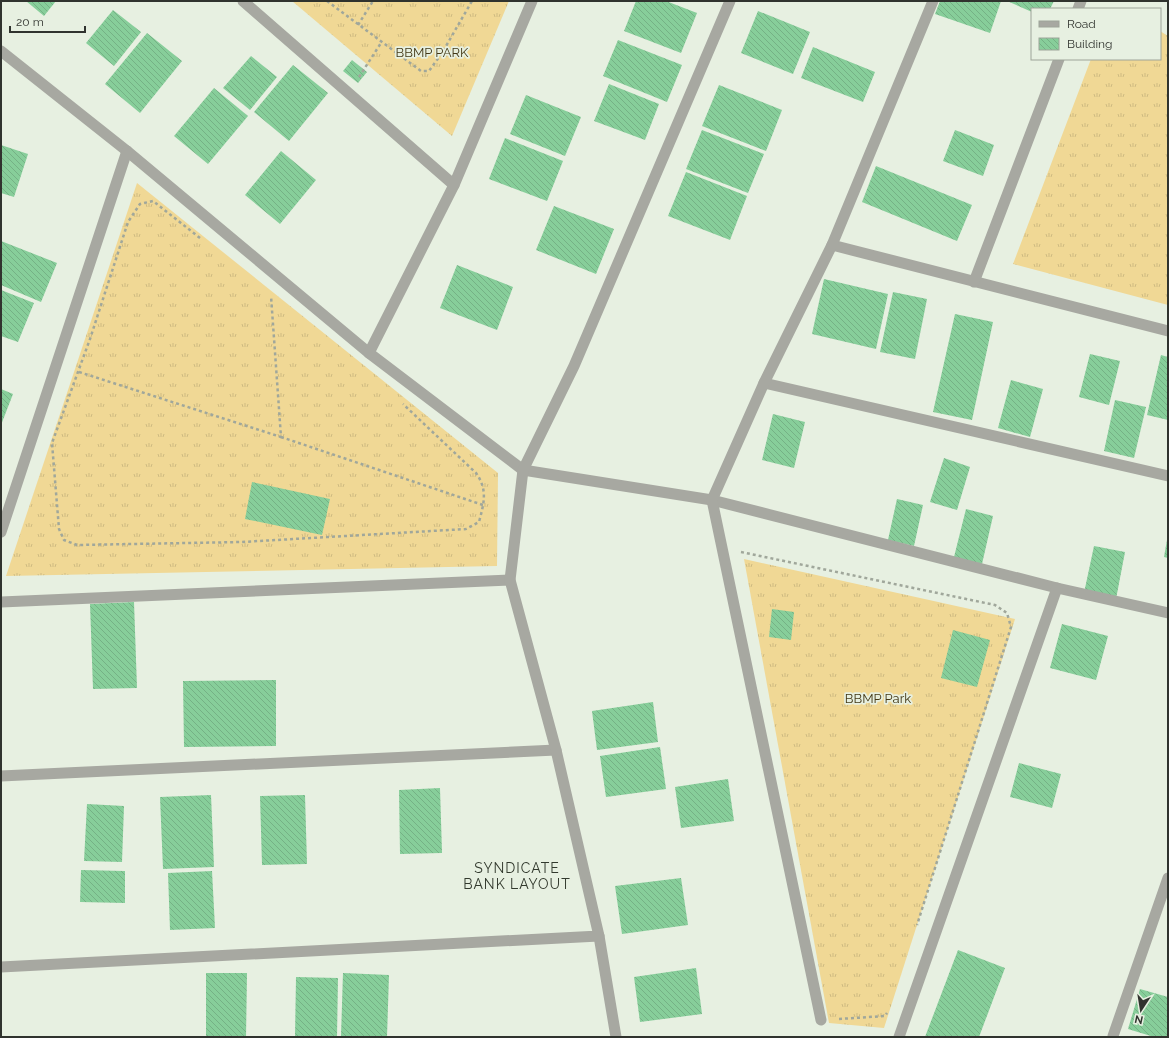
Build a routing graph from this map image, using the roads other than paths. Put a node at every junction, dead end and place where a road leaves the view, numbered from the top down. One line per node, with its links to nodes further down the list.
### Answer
1 (243, 1): 8 (street)
2 (532, 1): 8 (street)
3 (730, 1): 14 (street)
4 (933, 1): 9 (street)
5 (1, 51): 7 (street)
6 (1059, 60): 10 (street)
7 (127, 151): 12 (street); 17 (street)
8 (454, 185): 12 (street)
9 (832, 245): 10 (street); 13 (street)
10 (974, 282): 11 (street)
11 (1168, 331)
12 (369, 353): 14 (street)
13 (764, 383): 15 (street); 16 (street)
14 (523, 470): 16 (street); 18 (street)
15 (1168, 476)
16 (712, 500): 19 (street); 27 (street)
17 (1, 532)
18 (510, 580): 20 (street); 22 (street)
19 (1057, 588): 21 (street); 30 (street)
20 (1, 602)
21 (1168, 613)
22 (556, 750): 23 (street); 25 (street)
23 (1, 776)
24 (1168, 878): 28 (street)
25 (599, 936): 26 (street); 29 (street)
26 (1, 967)
27 (821, 1020)
28 (1113, 1036)
29 (616, 1037)
30 (899, 1037)

